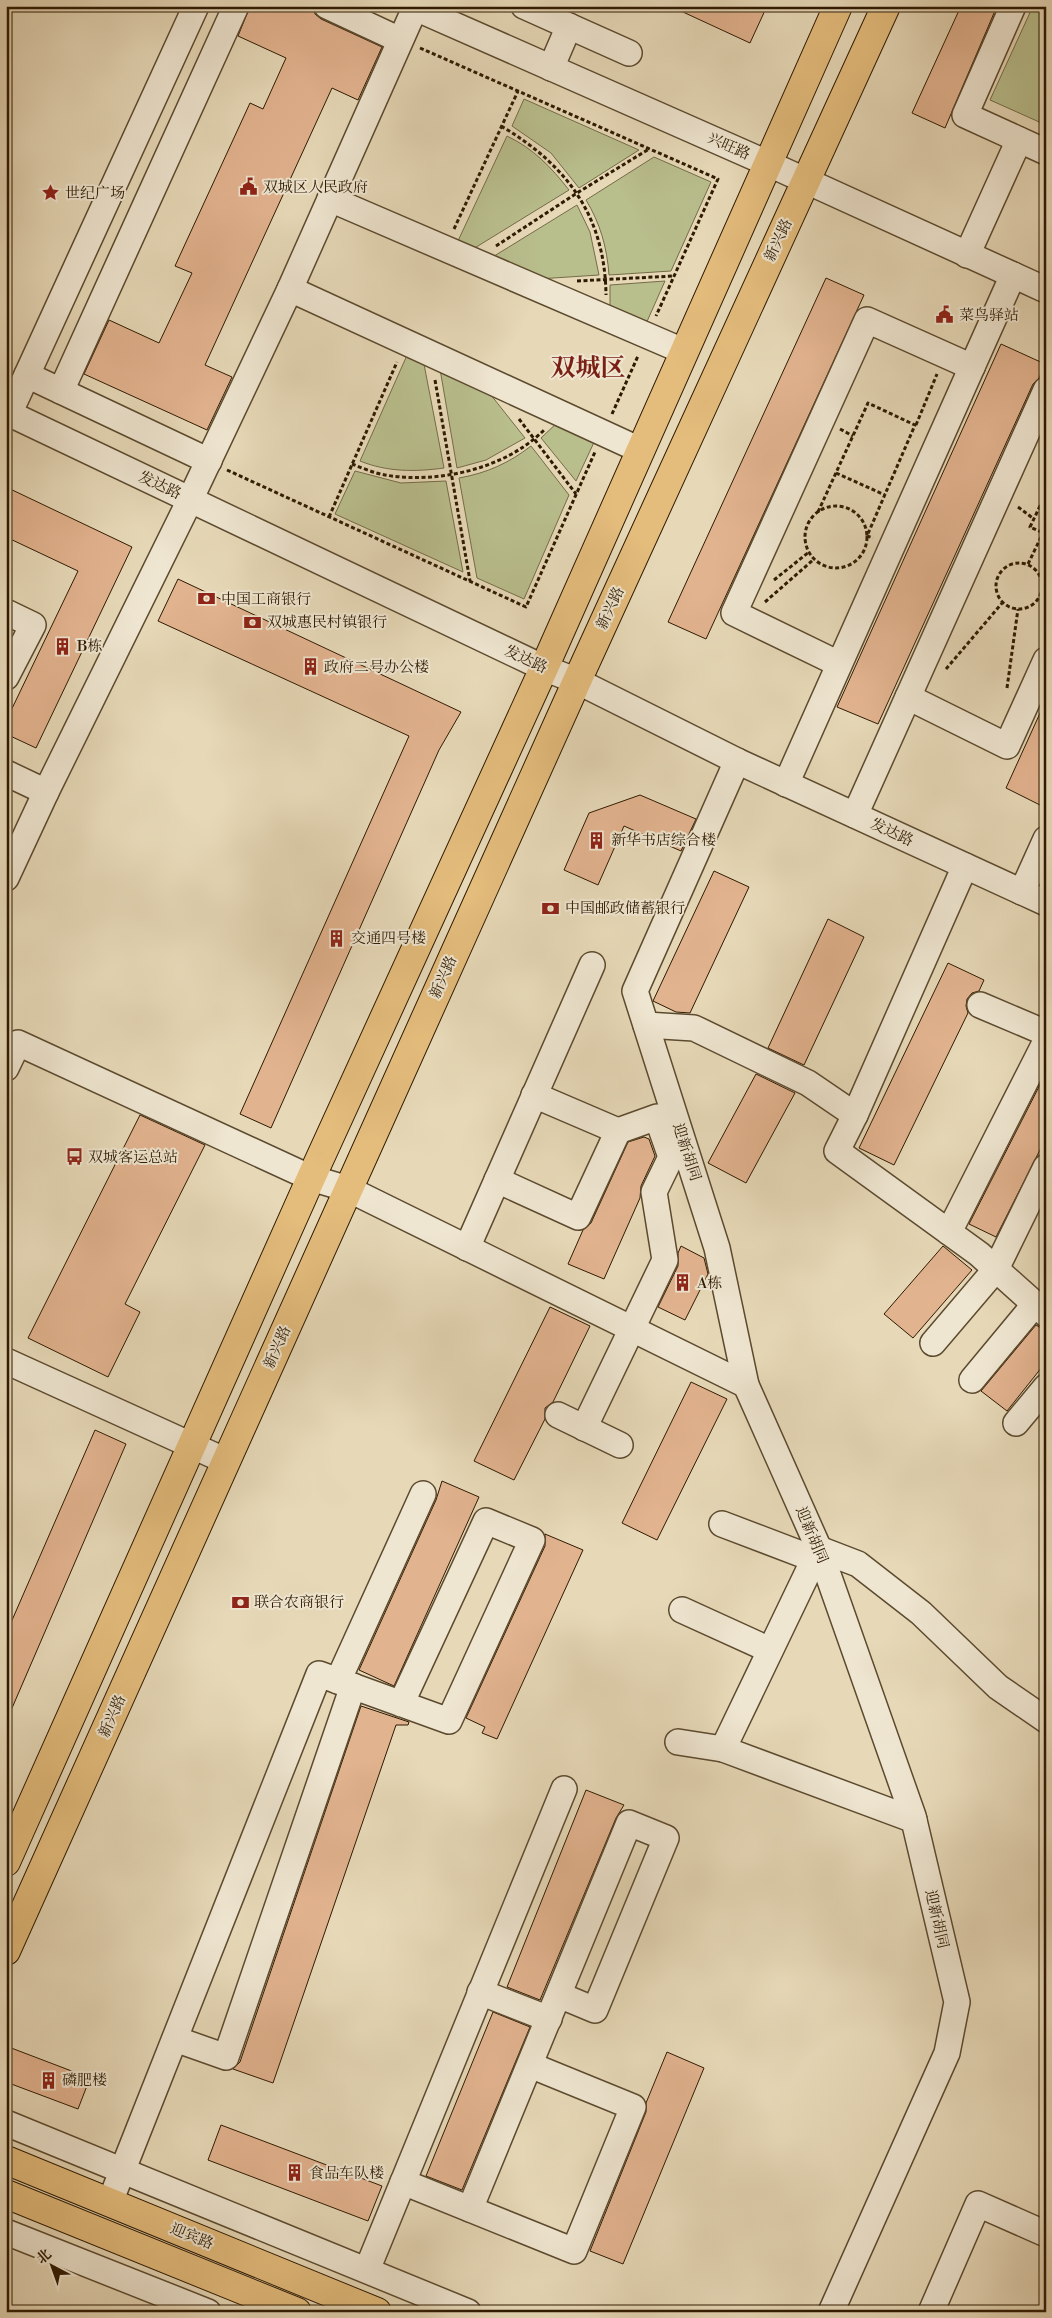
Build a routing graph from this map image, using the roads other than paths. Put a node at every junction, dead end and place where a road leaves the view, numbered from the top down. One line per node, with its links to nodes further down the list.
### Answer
1 (196, 6): 16 (street)
2 (236, 6): 18 (street)
3 (327, 6): 11 (street)
4 (524, 6): 10 (street)
5 (838, 6): 17 (main road)
6 (886, 6): 19 (main road, 新兴路)
7 (1014, 6): 14 (street)
8 (413, 7): 9 (street, 兴旺路); 11 (street)
9 (460, 16): 13 (street, 兴旺路)
10 (569, 26): 12 (street); 13 (street)
11 (400, 40): 20 (street)
12 (629, 53)
13 (551, 68): 17 (street, 兴旺路)
14 (1019, 140): 15 (street); 21 (street)
15 (1046, 152)
16 (124, 162): 18 (street); 27 (street)
17 (767, 163): 19 (street, 兴旺路); 25 (main road)
18 (158, 177): 29 (street)
19 (805, 180): 21 (street, 兴旺路); 40 (main road, 新兴路)
20 (330, 199): 23 (street); 25 (street)
21 (967, 255): 22 (street, 兴旺路)
22 (1013, 275): 24 (street, 兴旺路); 26 (street)
23 (290, 289): 32 (street); 33 (street)
24 (1046, 290)
25 (683, 351): 32 (main road)
26 (972, 367): 37 (street); 37 (street)
27 (27, 375): 29 (street); 30 (street)
28 (1046, 390): 31 (street)
29 (60, 391): 33 (street)
30 (8, 413): 34 (street, 发达路)
31 (1038, 429): 41 (street)
32 (640, 450): 38 (main road)
33 (209, 461): 34 (street)
34 (190, 500): 38 (street, 发达路); 45 (street)
35 (6, 612): 39 (street)
36 (1046, 660): 41 (street)
37 (839, 664): 44 (street)
38 (544, 668): 40 (street, 发达路); 63 (main road)
39 (6, 676)
40 (576, 681): 42 (street, 发达路); 65 (main road, 新兴路)
41 (908, 697): 46 (street)
42 (737, 761): 44 (street, 发达路); 54 (street, 迎新胡同)
43 (6, 773): 45 (street)
44 (786, 784): 46 (street, 发达路)
45 (46, 792): 49 (street)
46 (855, 815): 48 (street, 发达路)
47 (1046, 839): 50 (street)
48 (966, 866): 50 (street, 发达路); 59 (street)
49 (6, 878)
50 (1022, 892): 51 (street, 发达路)
51 (1046, 903)
52 (592, 965): 58 (street)
53 (980, 1006): 55 (street)
54 (646, 1026): 59 (street); 61 (street, 迎新胡同)
55 (1046, 1033)
56 (1046, 1041): 66 (street)
57 (6, 1068): 63 (street)
58 (534, 1095): 60 (street); 64 (street)
59 (855, 1115): 66 (street)
60 (618, 1131): 61 (street); 64 (street)
61 (679, 1155): 70 (street); 74 (street, 迎新胡同)
62 (1046, 1167): 68 (street)
63 (312, 1178): 65 (street); 79 (main road)
64 (497, 1180): 67 (street)
65 (348, 1189): 67 (street); 81 (main road, 新兴路)
66 (949, 1232): 68 (street)
67 (466, 1248): 70 (street)
68 (996, 1269): 69 (street); 71 (street)
69 (1042, 1306): 73 (street)
70 (632, 1330): 74 (street); 78 (street)
71 (933, 1343)
72 (6, 1361): 79 (street)
73 (972, 1380)
74 (746, 1385): 84 (street, 迎新胡同)
75 (1046, 1387): 77 (street)
76 (558, 1415): 78 (street)
77 (1016, 1422)
78 (584, 1428): 80 (street)
79 (192, 1446): 81 (street); 94 (main road)
80 (620, 1446)
81 (226, 1461): 95 (main road, 新兴路)
82 (423, 1494): 87 (street)
83 (722, 1524): 84 (street)
84 (816, 1554): 86 (street); 89 (street); 93 (street, 迎新胡同)
85 (682, 1610): 86 (street)
86 (770, 1650): 91 (street)
87 (346, 1684): 88 (street); 99 (street); 99 (street)
88 (401, 1704): 88 (street)
89 (1046, 1720)
90 (678, 1742): 91 (street)
91 (722, 1749): 93 (street)
92 (564, 1789): 96 (street)
93 (914, 1820): 115 (street, 迎新胡同)
94 (6, 1862)
95 (6, 1951)
96 (480, 1992): 98 (street); 104 (street)
97 (559, 1996): 97 (street); 98 (street)
98 (548, 2019): 100 (street)
99 (175, 2038): 103 (street)
100 (530, 2064): 107 (street); 107 (street)
101 (6, 2123): 103 (street)
102 (6, 2160): 106 (main road, 迎宾路)
103 (123, 2171): 106 (street); 110 (street)
104 (403, 2182): 107 (street); 110 (street)
105 (6, 2194): 113 (main road, 迎宾路)
106 (110, 2202): 111 (main road, 迎宾路)
107 (470, 2209)
108 (6, 2232): 112 (street)
109 (1046, 2234): 116 (street)
110 (374, 2273): 111 (street); 114 (street)
111 (372, 2310)
112 (208, 2312)
113 (297, 2312)
114 (468, 2312)
115 (830, 2312)
116 (931, 2312)

